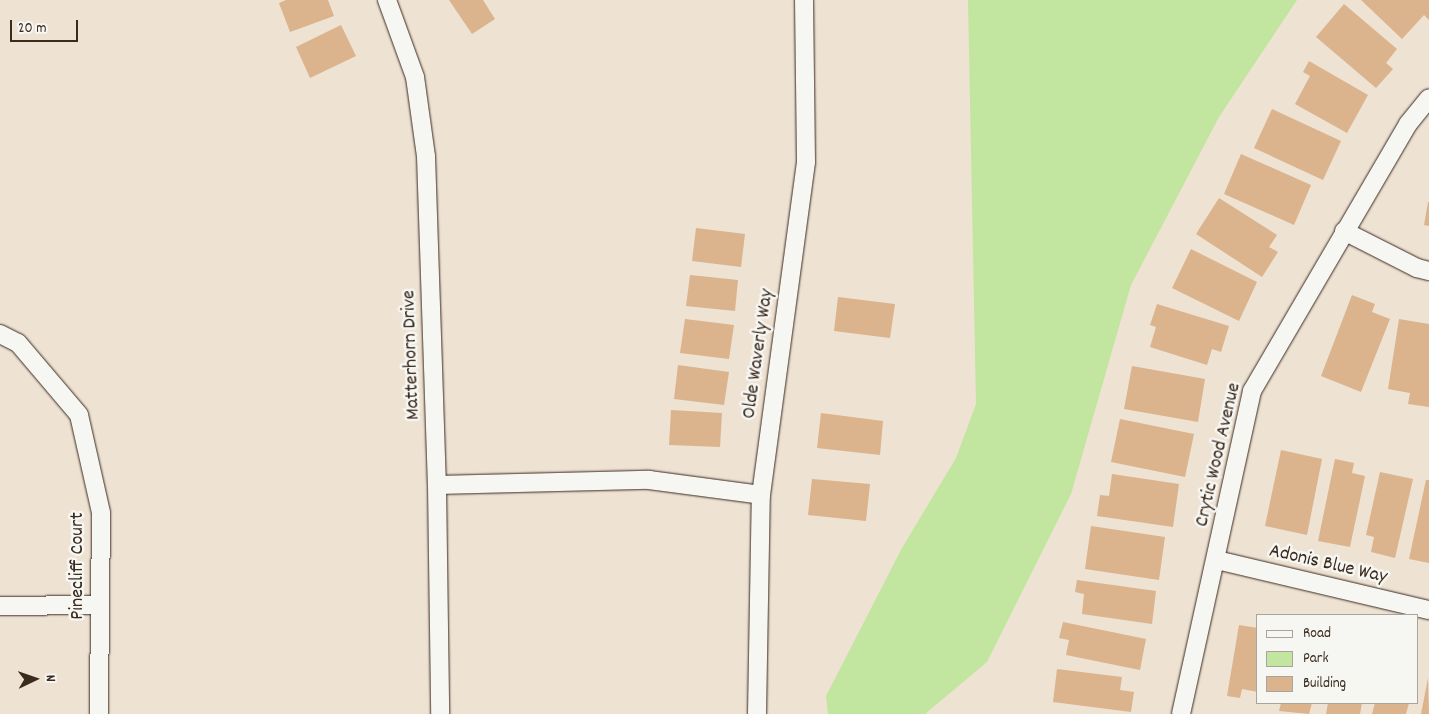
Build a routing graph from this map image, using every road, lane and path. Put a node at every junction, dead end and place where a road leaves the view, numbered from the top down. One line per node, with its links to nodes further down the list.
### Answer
1 (387, 0): 7 (street, Matterhorn Drive)
2 (804, 0): 8 (street, Olde Waverly Way)
3 (1429, 98): 4 (street, Crytic Wood Avenue)
4 (1344, 231): 5 (street); 9 (street, Crytic Wood Avenue)
5 (1429, 271)
6 (0, 334): 10 (street, Pinecliff Court)
7 (437, 485): 8 (street); 14 (street, Matterhorn Drive)
8 (761, 495): 15 (street, Olde Waverly Way)
9 (1217, 560): 12 (street, Adonis Blue Way); 16 (street, Crytic Wood Avenue)
10 (100, 605): 11 (street); 13 (street, Pinecliff Court)
11 (0, 606)
12 (1429, 610)
13 (99, 714)
14 (440, 714)
15 (757, 714)
16 (1181, 714)

